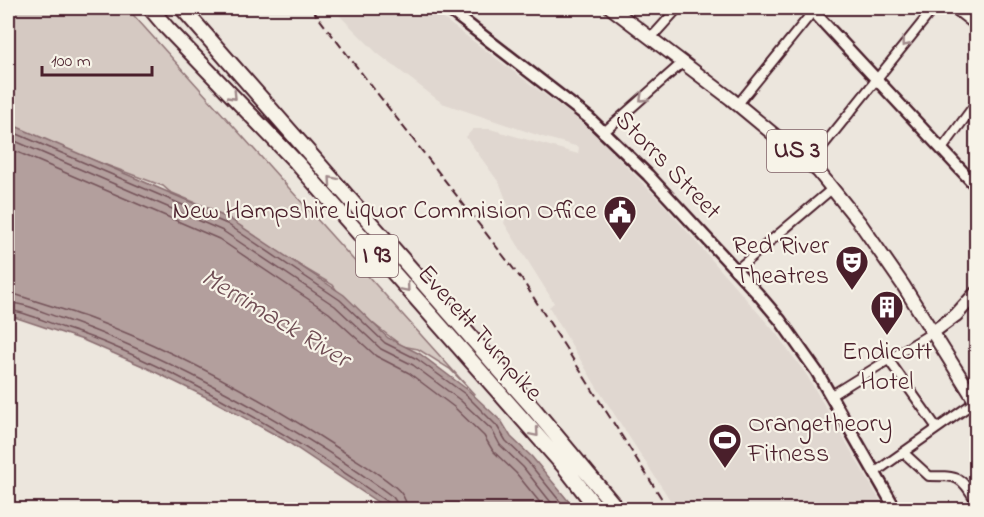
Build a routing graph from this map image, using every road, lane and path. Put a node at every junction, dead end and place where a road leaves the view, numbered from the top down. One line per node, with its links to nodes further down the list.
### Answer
1 (141, 8): 11 (highway)
2 (150, 8): 11 (highway, Everett Turnpike / I 93)
3 (182, 8): 33 (highway, Everett Turnpike / I 93, one-way to 3)
4 (447, 8): 17 (street, Storrs Street)
5 (611, 8): 12 (main road, US 3)
6 (678, 8): 12 (street)
7 (934, 8): 14 (street, one-way to 14)
8 (953, 8): 10 (street)
9 (813, 9): 14 (street); 16 (street)
10 (976, 26)
11 (167, 28): 32 (highway, Everett Turnpike / I 93, one-way to 32)
12 (651, 38): 13 (main road, US 3)
13 (682, 63): 16 (main road, US 3); 17 (street, one-way to 17)
14 (877, 79): 18 (street); 19 (street)
15 (976, 103): 18 (street)
16 (738, 104): 19 (main road, US 3)
17 (603, 133): 22 (street, Storrs Street)
18 (942, 148): 20 (street)
19 (810, 162): 21 (main road, US 3)
20 (976, 186)
21 (832, 188): 22 (street); 24 (main road, US 3)
22 (735, 271): 26 (street, Storrs Street)
23 (976, 293): 24 (main road)
24 (933, 332): 25 (street); 27 (main road, US 3)
25 (888, 359): 26 (street); 28 (street)
26 (830, 396): 30 (street, Storrs Street)
27 (976, 401): 28 (street)
28 (937, 428): 29 (street)
29 (904, 453): 30 (street); 31 (street)
30 (874, 473): 34 (street, Storrs Street)
31 (976, 501)
32 (598, 510)
33 (618, 510)
34 (896, 510)

